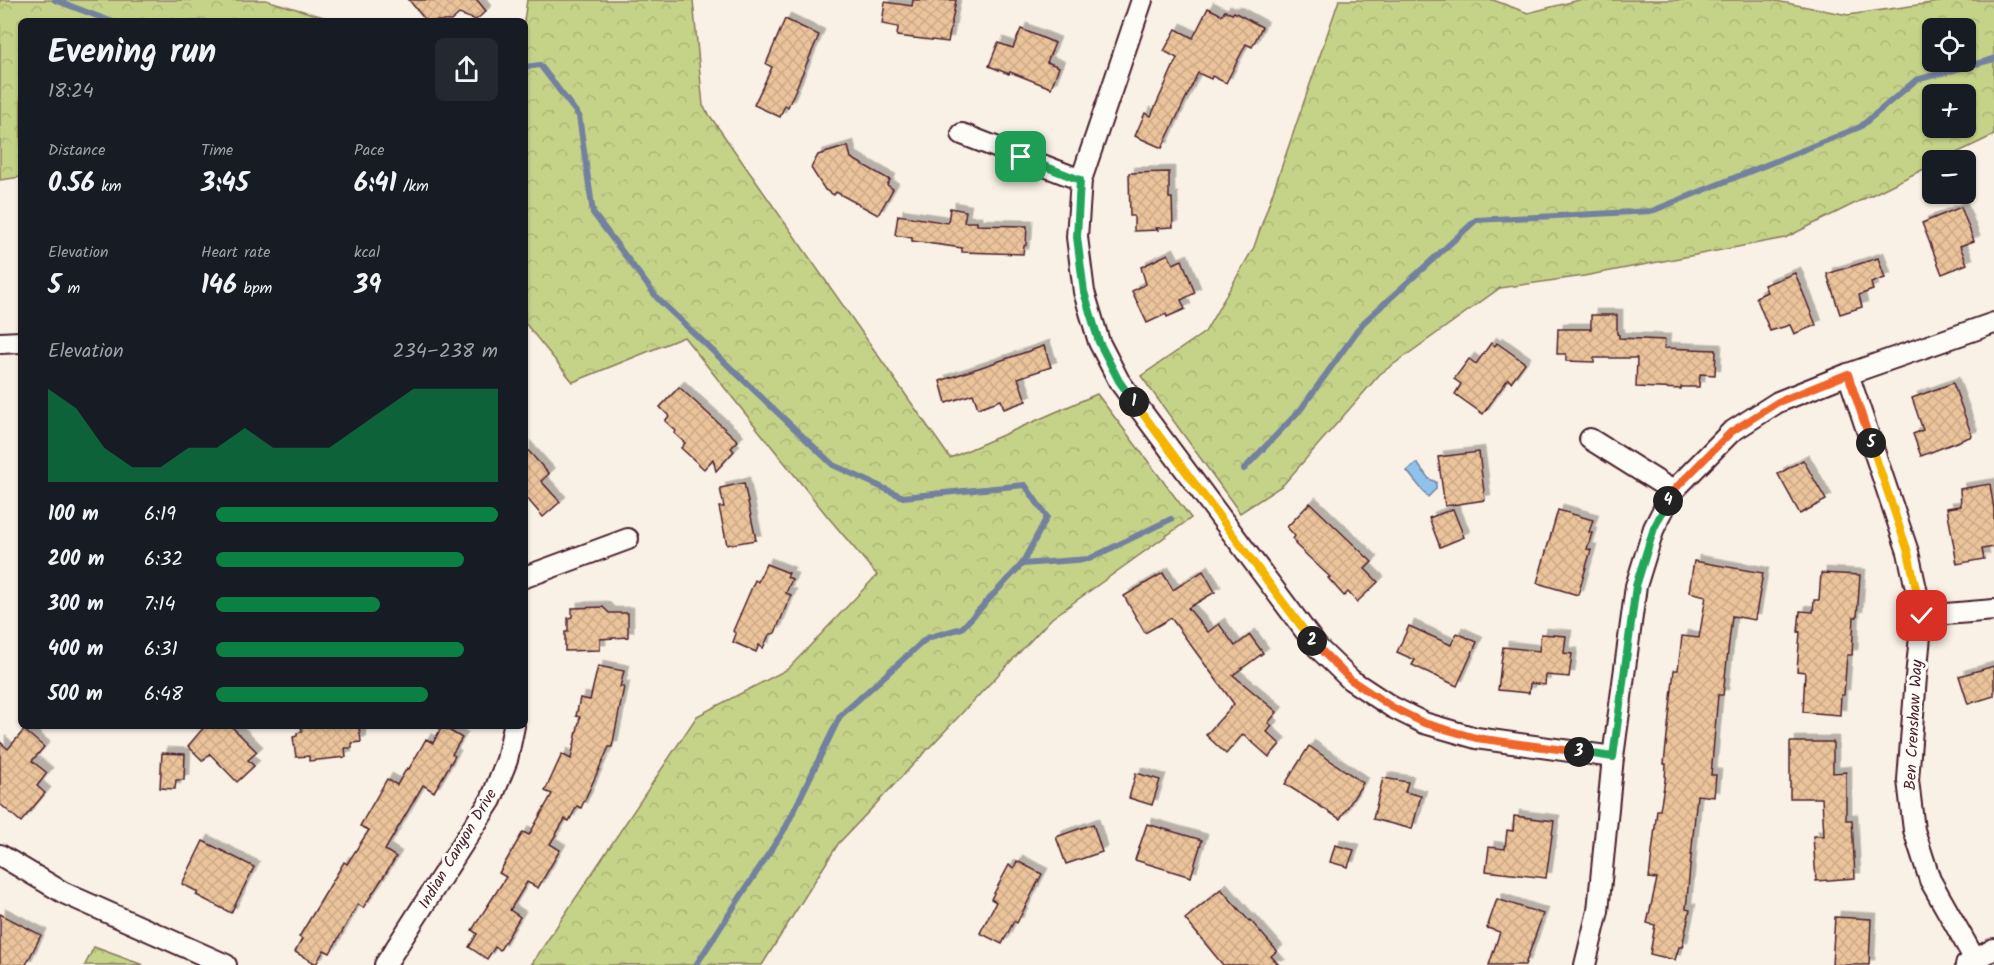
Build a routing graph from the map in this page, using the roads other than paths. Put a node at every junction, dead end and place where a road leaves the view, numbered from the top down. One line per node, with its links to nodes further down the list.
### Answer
1 (1142, 0): 3 (street)
2 (962, 134): 3 (street)
3 (1080, 180): 15 (street)
4 (1994, 324): 7 (street)
5 (18, 342): 6 (street)
6 (0, 343)
7 (1848, 374): 9 (street); 13 (street, Ben Crenshaw Way)
8 (1590, 439): 9 (street)
9 (1673, 491): 15 (street)
10 (628, 539): 11 (street)
11 (528, 576)
12 (1994, 610): 13 (street)
13 (1922, 616): 18 (street, Ben Crenshaw Way)
14 (513, 729): 20 (street, Indian Canyon Drive)
15 (1613, 757): 21 (street)
16 (0, 855): 19 (street)
17 (1994, 950): 18 (street)
18 (1973, 963)
19 (226, 965)
20 (385, 965)
21 (1585, 965)

